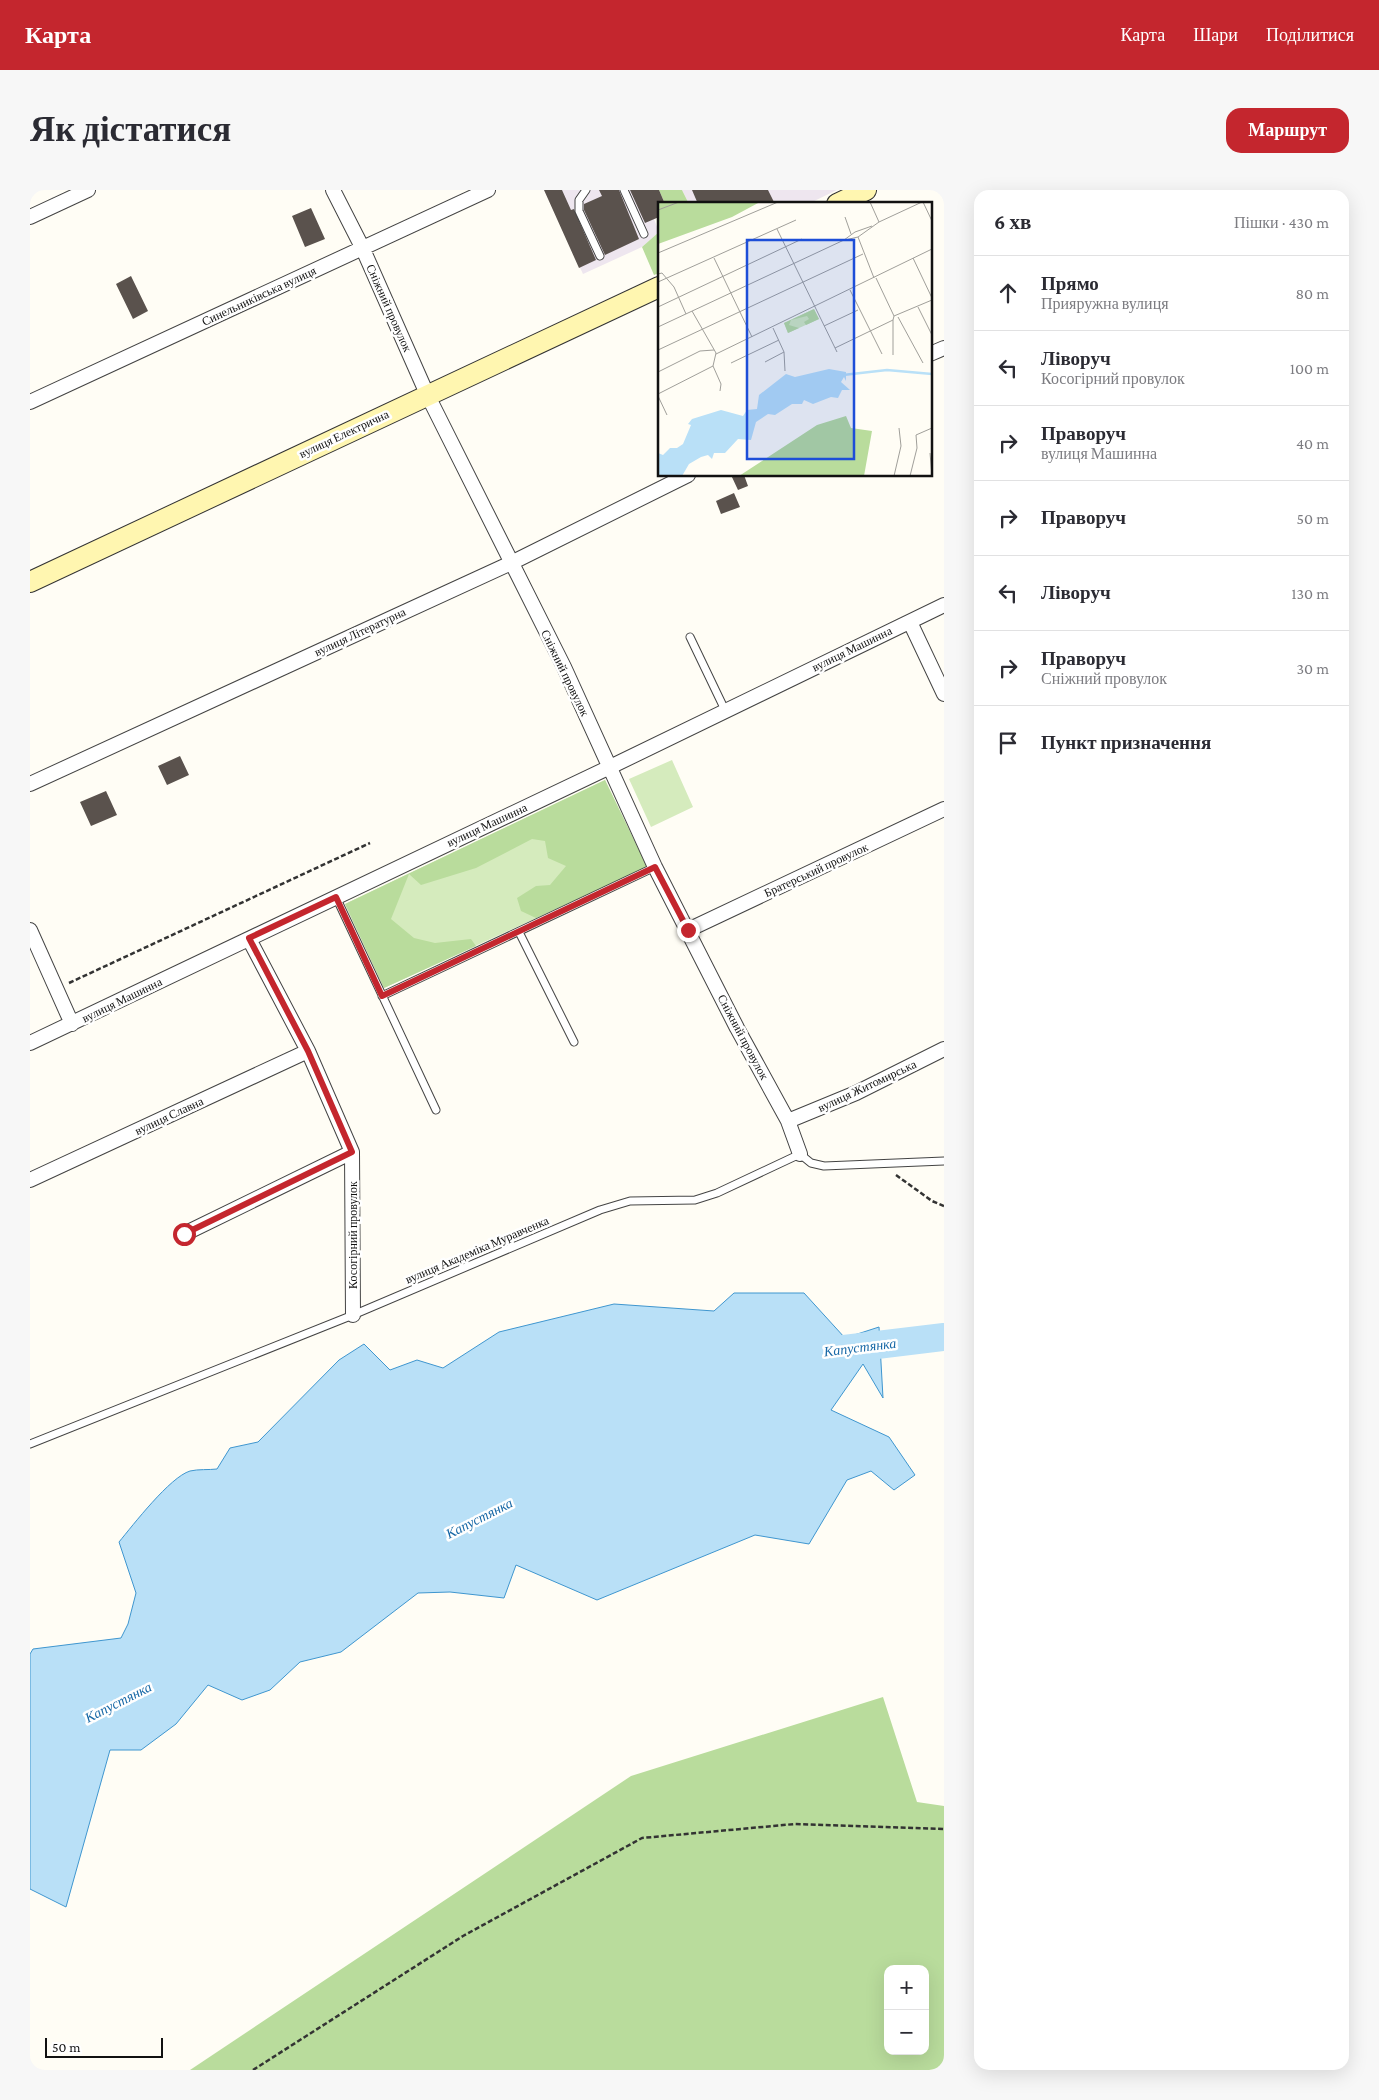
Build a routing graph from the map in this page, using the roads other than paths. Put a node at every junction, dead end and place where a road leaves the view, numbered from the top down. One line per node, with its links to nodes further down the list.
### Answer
1 (88, 190): 8 (street)
2 (333, 190): 10 (street, Сніжний провулок)
3 (488, 190): 10 (street, Синельниківська вулиця)
4 (586, 190): 11 (lane)
5 (624, 190): 9 (lane)
6 (867, 190): 7 (street)
7 (841, 202)
8 (30, 216)
9 (644, 234)
10 (362, 248): 15 (street, Сніжний провулок); 16 (street, Синельниківська вулиця)
11 (600, 256)
12 (658, 287): 15 (street, вулиця Електрична)
13 (944, 348): 14 (street)
14 (932, 353)
15 (427, 394): 18 (street, Сніжний провулок); 19 (street, вулиця Електрична)
16 (30, 402)
17 (686, 476): 18 (street, вулиця Літературна)
18 (511, 563): 25 (street, Сніжний провулок); 26 (street, вулиця Літературна)
19 (30, 582)
20 (944, 605): 21 (street, вулиця Машинна)
21 (910, 622): 23 (street); 24 (street, вулиця Машинна)
22 (690, 637): 24 (lane)
23 (944, 694)
24 (725, 710): 25 (street, вулиця Машинна)
25 (610, 767): 28 (street, Сніжний провулок); 29 (street, вулиця Машинна)
26 (30, 784)
27 (944, 809): 31 (street, Братерський провулок)
28 (655, 867): 31 (street, Сніжний провулок); 32 (lane)
29 (336, 897): 33 (street, вулиця Машинна); 34 (lane)
30 (30, 930): 35 (street)
31 (688, 930): 41 (street, Сніжний провулок)
32 (519, 932): 34 (lane); 36 (lane)
33 (249, 938): 35 (street, вулиця Машинна); 39 (street, Косогірний провулок)
34 (382, 996): 40 (lane)
35 (72, 1024): 37 (street, вулиця Машинна)
36 (574, 1042)
37 (30, 1043)
38 (944, 1049): 41 (street, вулиця Житомирська)
39 (308, 1051): 42 (street, Косогірний провулок); 45 (street, вулиця Славна)
40 (436, 1110)
41 (788, 1121): 43 (street, Сніжний провулок)
42 (352, 1152): 46 (street); 47 (street, Косогірний провулок)
43 (800, 1154): 44 (lane); 47 (lane, вулиця Академіка Муравченка)
44 (944, 1161)
45 (30, 1180)
46 (184, 1234)
47 (353, 1315): 48 (lane, вулиця Академіка Муравченка)
48 (30, 1444)

